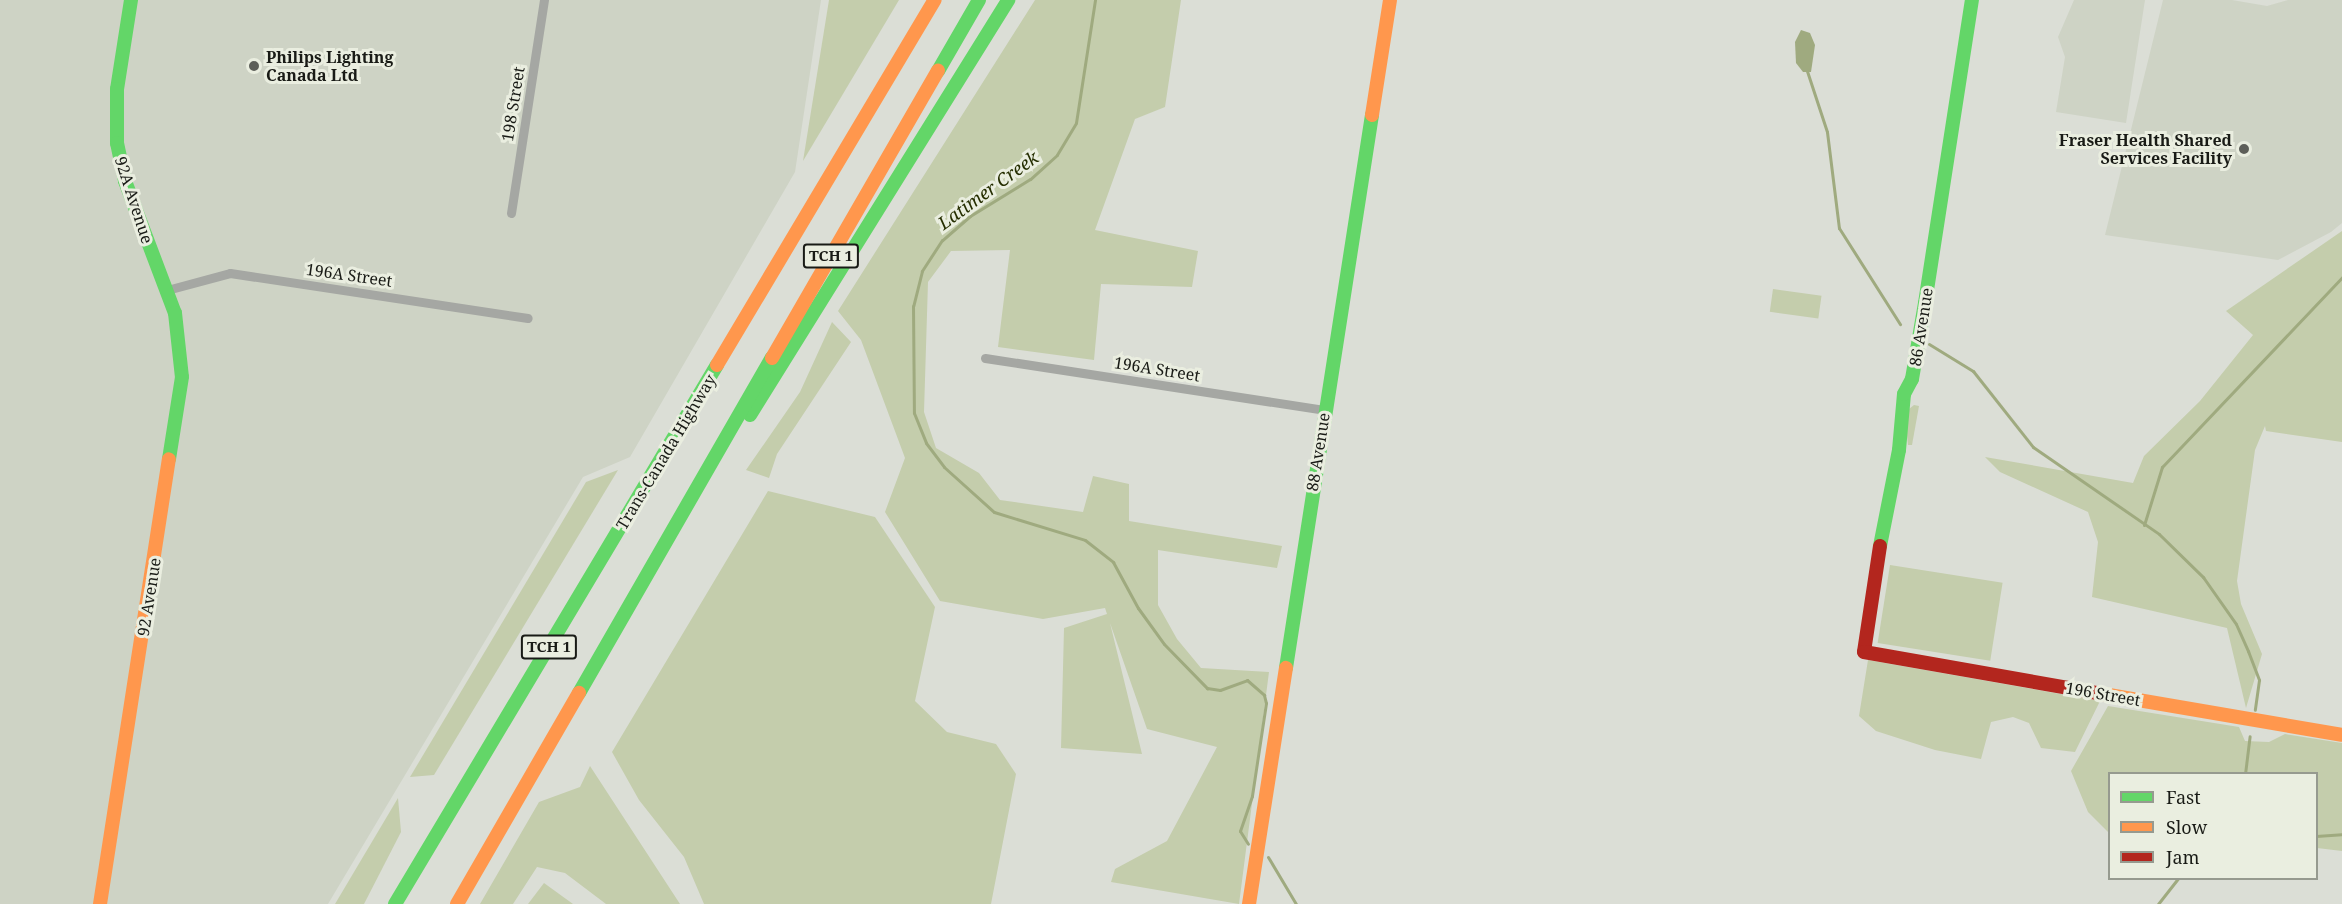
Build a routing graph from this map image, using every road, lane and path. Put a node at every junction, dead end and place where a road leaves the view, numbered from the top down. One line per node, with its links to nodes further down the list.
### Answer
1 (131, 0): 9 (main road, 92A Avenue)
2 (544, 0): 8 (street, 198 Street)
3 (933, 0): 17 (main road, Trans-Canada Highway / TCH 1)
4 (979, 0): 13 (main road, TCH 1)
5 (1008, 0): 13 (main road)
6 (1390, 0): 12 (main road, 88 Avenue)
7 (1972, 0): 14 (main road, 86 Avenue)
8 (511, 213)
9 (166, 290): 10 (street, 196A Street); 16 (main road, 92 Avenue)
10 (528, 318)
11 (985, 358): 12 (street, 196A Street)
12 (1324, 410): 19 (main road, 88 Avenue)
13 (684, 513): 18 (main road, TCH 1)
14 (1864, 652): 15 (main road, 196 Street)
15 (2342, 735)
16 (100, 904)
17 (395, 904)
18 (457, 904)
19 (1249, 904)

